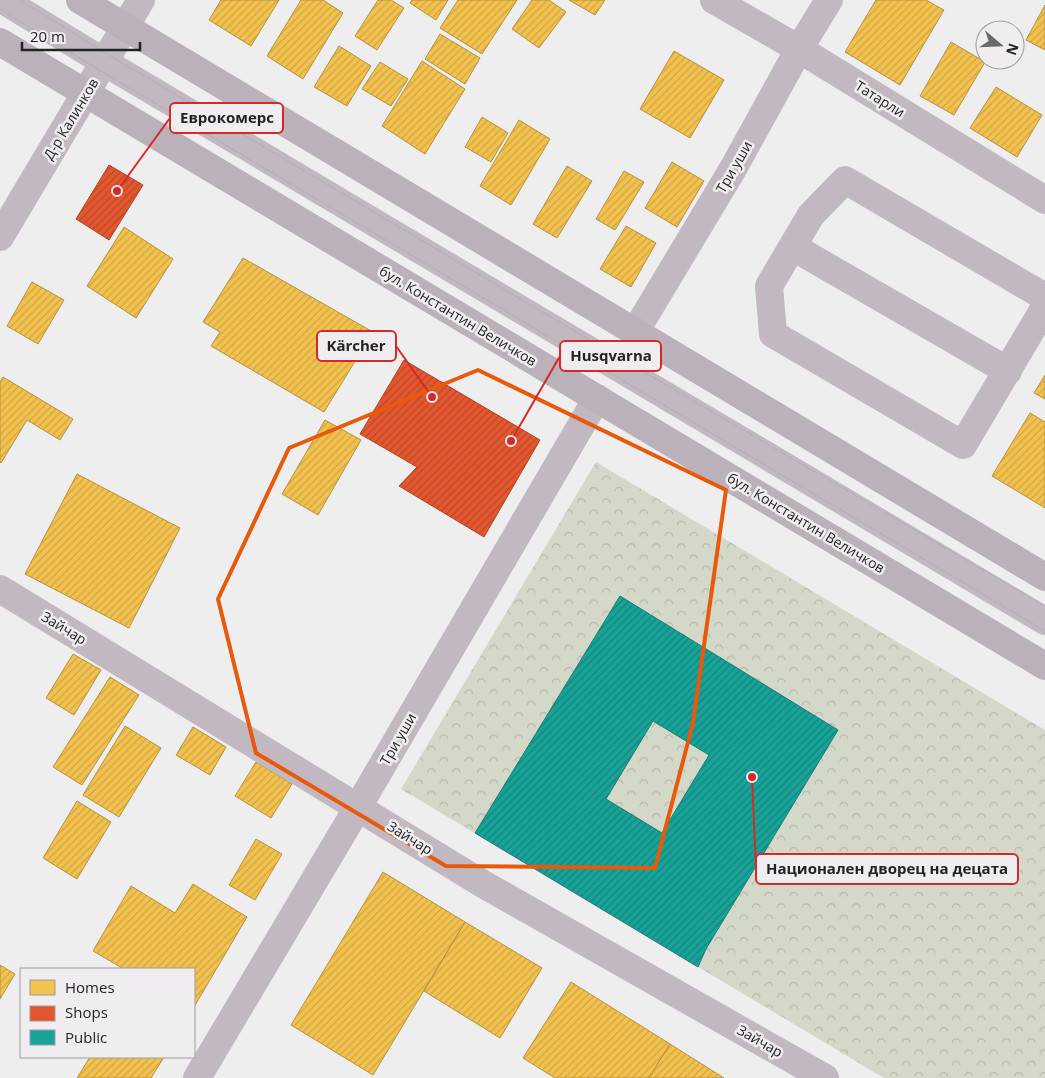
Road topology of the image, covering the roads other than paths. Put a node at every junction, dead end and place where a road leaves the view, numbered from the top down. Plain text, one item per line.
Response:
1 (3, 0) edge
2 (80, 0) edge
3 (141, 0) edge
4 (714, 0) edge
5 (830, 0) edge
6 (125, 27) junction
7 (0, 42) edge
8 (799, 49) junction
9 (104, 62) junction
10 (86, 94) junction
11 (1045, 200) edge
12 (0, 237) edge
13 (793, 247) junction
14 (1045, 297) edge
15 (1045, 307) edge
16 (635, 332) junction
17 (1008, 370) junction
18 (597, 398) junction
19 (1045, 577) edge
20 (0, 589) edge
21 (1045, 621) edge
22 (1045, 666) edge
23 (358, 807) junction
24 (197, 1078) edge
25 (825, 1078) edge

1 - 9 street
2 - 6 main road
3 - 6 street, Д-р Калинков
4 - 8 street, Татарли
5 - 8 street, Три уши
6 - 9 street, Д-р Калинков
6 - 16 main road
7 - 10 main road, бул. Константин Величков
8 - 11 street, Татарли
8 - 16 street, Три уши
9 - 10 street, Д-р Калинков
9 - 21 street
10 - 12 street, Д-р Калинков
10 - 18 main road, бул. Константин Величков
13 - 14 street
13 - 17 street
13 - 17 street
15 - 17 street
16 - 19 main road
18 - 22 main road, бул. Константин Величков
18 - 23 street, Три уши
20 - 23 street, Зайчар
23 - 24 street, Три уши
23 - 25 street, Зайчар

